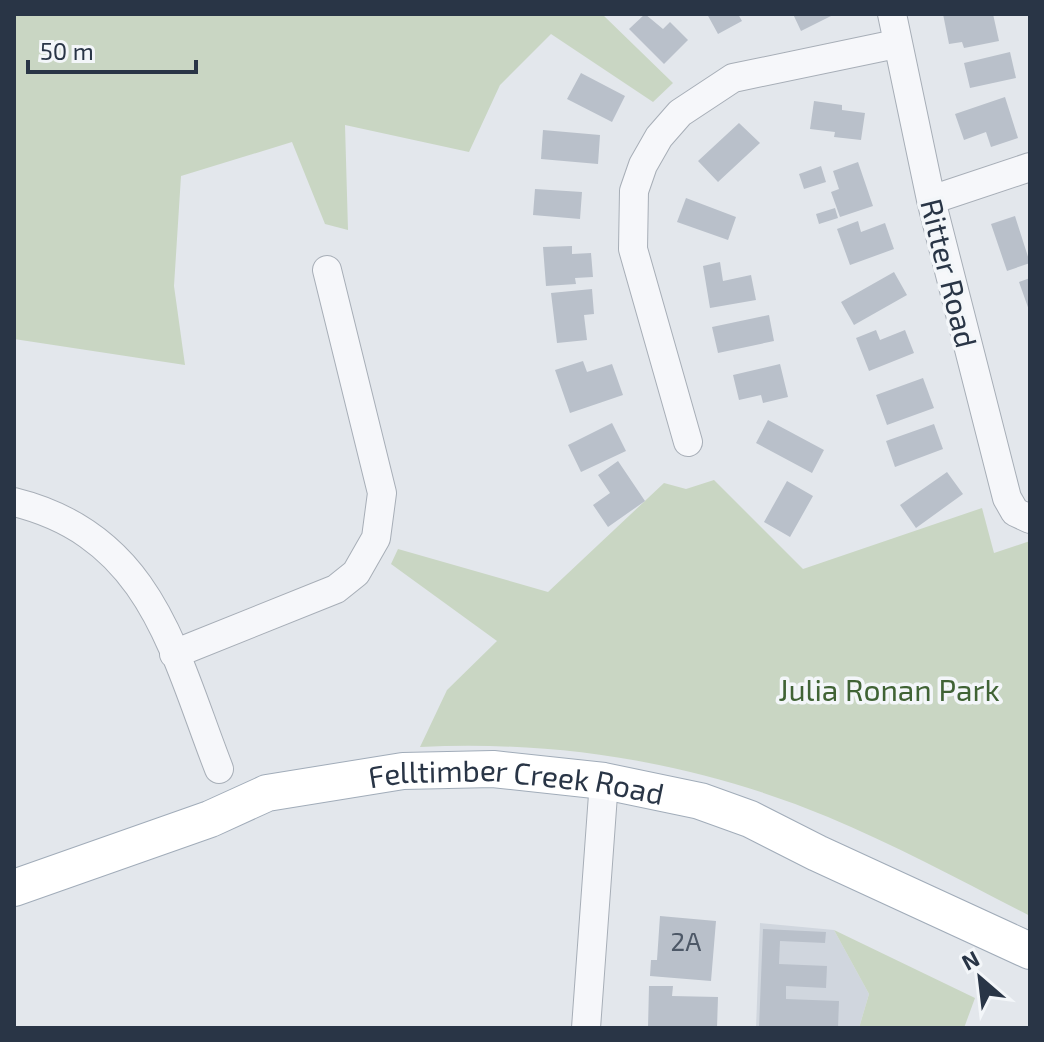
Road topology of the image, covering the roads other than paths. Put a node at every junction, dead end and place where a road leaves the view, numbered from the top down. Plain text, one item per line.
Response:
1 (892, 14) edge
2 (896, 44) junction
3 (1030, 167) edge
4 (931, 200) junction
5 (327, 270) dead end
6 (688, 442) dead end
7 (14, 502) edge
8 (1030, 519) edge
9 (174, 654) junction
10 (219, 769) dead end
11 (602, 792) junction
12 (14, 888) edge
13 (1030, 951) edge
14 (586, 1028) edge

1 - 2 street, Ritter Road
2 - 4 street, Ritter Road
2 - 6 street
3 - 4 street
4 - 8 street, Ritter Road
5 - 9 street
7 - 9 street
9 - 10 street
11 - 12 main road, Felltimber Creek Road
11 - 13 main road, Felltimber Creek Road
11 - 14 street

